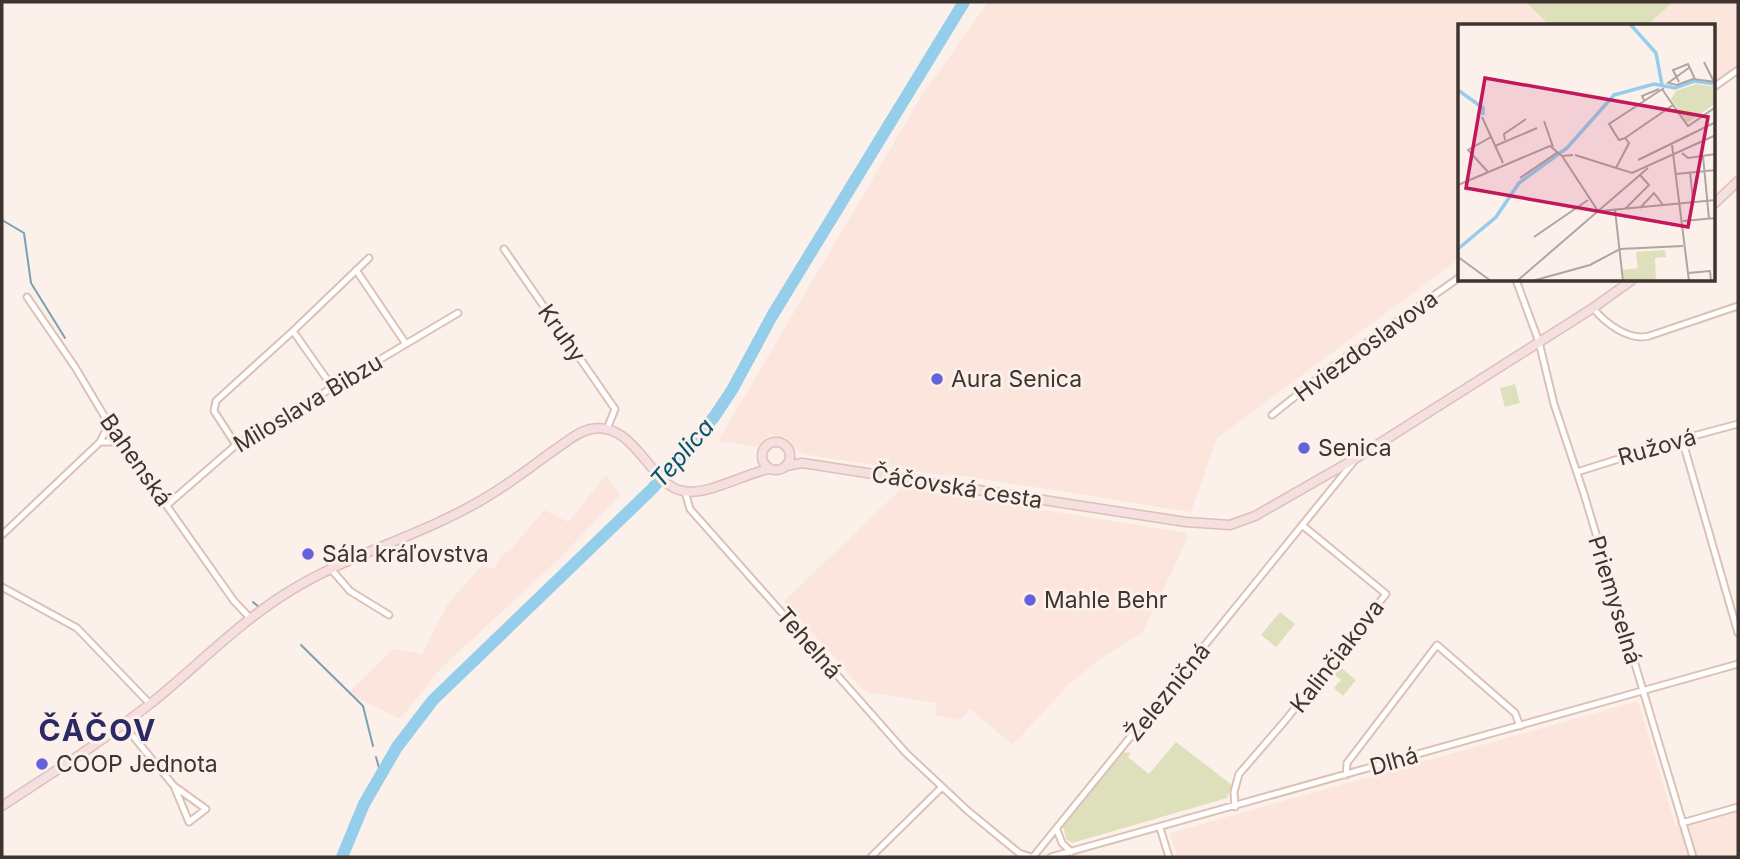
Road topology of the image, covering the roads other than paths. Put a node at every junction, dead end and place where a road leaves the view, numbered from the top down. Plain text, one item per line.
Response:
1 (1738, 70) edge
2 (1716, 85) edge
3 (1738, 181) edge
4 (1716, 202) edge
5 (504, 249) dead end
6 (369, 258) dead end
7 (356, 270) junction
8 (1458, 278) edge
9 (1517, 282) edge
10 (1629, 282) edge
11 (27, 297) dead end
12 (1738, 306) edge
13 (1593, 308) junction
14 (458, 313) dead end
15 (293, 331) junction
16 (1539, 342) junction
17 (406, 344) junction
18 (333, 388) junction
19 (1272, 415) dead end
20 (109, 424) junction
21 (1738, 424) edge
22 (607, 429) junction
23 (1682, 439) junction
24 (100, 442) junction
25 (122, 442) junction
26 (236, 445) junction
27 (790, 455) junction
28 (1358, 457) junction
29 (762, 460) junction
30 (802, 463) junction
31 (786, 466) junction
32 (769, 469) junction
33 (1577, 472) junction
34 (751, 473) junction
35 (1323, 477) junction
36 (1333, 488) junction
37 (685, 492) junction
38 (167, 505) junction
39 (1302, 525) junction
40 (2, 535) edge
41 (331, 569) junction
42 (2, 587) edge
43 (389, 615) dead end
44 (254, 617) junction
45 (1738, 633) edge
46 (1738, 664) edge
47 (1643, 691) junction
48 (149, 704) junction
49 (123, 724) junction
50 (1520, 726) junction
51 (1346, 775) junction
52 (174, 786) junction
53 (941, 788) junction
54 (2, 806) edge
55 (1235, 807) junction
56 (1738, 807) edge
57 (1682, 823) junction
58 (1160, 828) junction
59 (1056, 830) junction
60 (1071, 852) junction
61 (871, 857) edge
62 (1032, 857) edge
63 (1051, 857) edge
64 (1169, 857) edge
65 (1693, 857) edge

1 - 2 street
3 - 4 main road
5 - 22 street, Kruhy
6 - 7 street
7 - 15 street
7 - 17 street
8 - 19 street, Hviezdoslavova
9 - 16 street
10 - 13 main road
11 - 20 street, Bahenská
12 - 13 street
13 - 16 main road
14 - 17 street, Miloslava Bibzu
15 - 18 street
15 - 26 street
16 - 28 main road
16 - 33 street, Priemyselná
17 - 18 street, Miloslava Bibzu
18 - 26 street, Miloslava Bibzu
20 - 24 street
20 - 25 street, Bahenská
21 - 23 street, Ružová
22 - 37 main road
22 - 41 main road
23 - 33 street, Ružová
23 - 45 street
24 - 25 street
24 - 40 street
25 - 38 street, Bahenská
26 - 38 street, Miloslava Bibzu
27 - 29 main road
27 - 30 main road
27 - 31 main road
28 - 35 main road
28 - 36 street
29 - 32 main road
29 - 34 main road
30 - 31 main road
30 - 35 main road, Čáčovská cesta
31 - 32 main road
32 - 34 main road
33 - 47 street, Priemyselná
34 - 37 main road
35 - 36 street
36 - 39 street
37 - 53 street, Tehelná
38 - 44 street, Bahenská
39 - 55 street, Kalinčiakova
39 - 59 street, Železničná
41 - 43 street
41 - 44 main road
42 - 48 street
44 - 48 main road
46 - 47 street, Dlhá
47 - 50 street, Dlhá
47 - 57 street, Priemyselná
48 - 49 main road
49 - 52 street
49 - 54 main road
50 - 51 street, Dlhá
50 - 51 street
51 - 55 street, Dlhá
52 - 52 street
53 - 61 street
53 - 62 street, Tehelná
55 - 58 street, Dlhá
56 - 57 street
57 - 65 street, Priemyselná
58 - 60 street, Dlhá
58 - 64 street
59 - 60 street
59 - 62 street, Železničná
60 - 63 street, Dlhá

